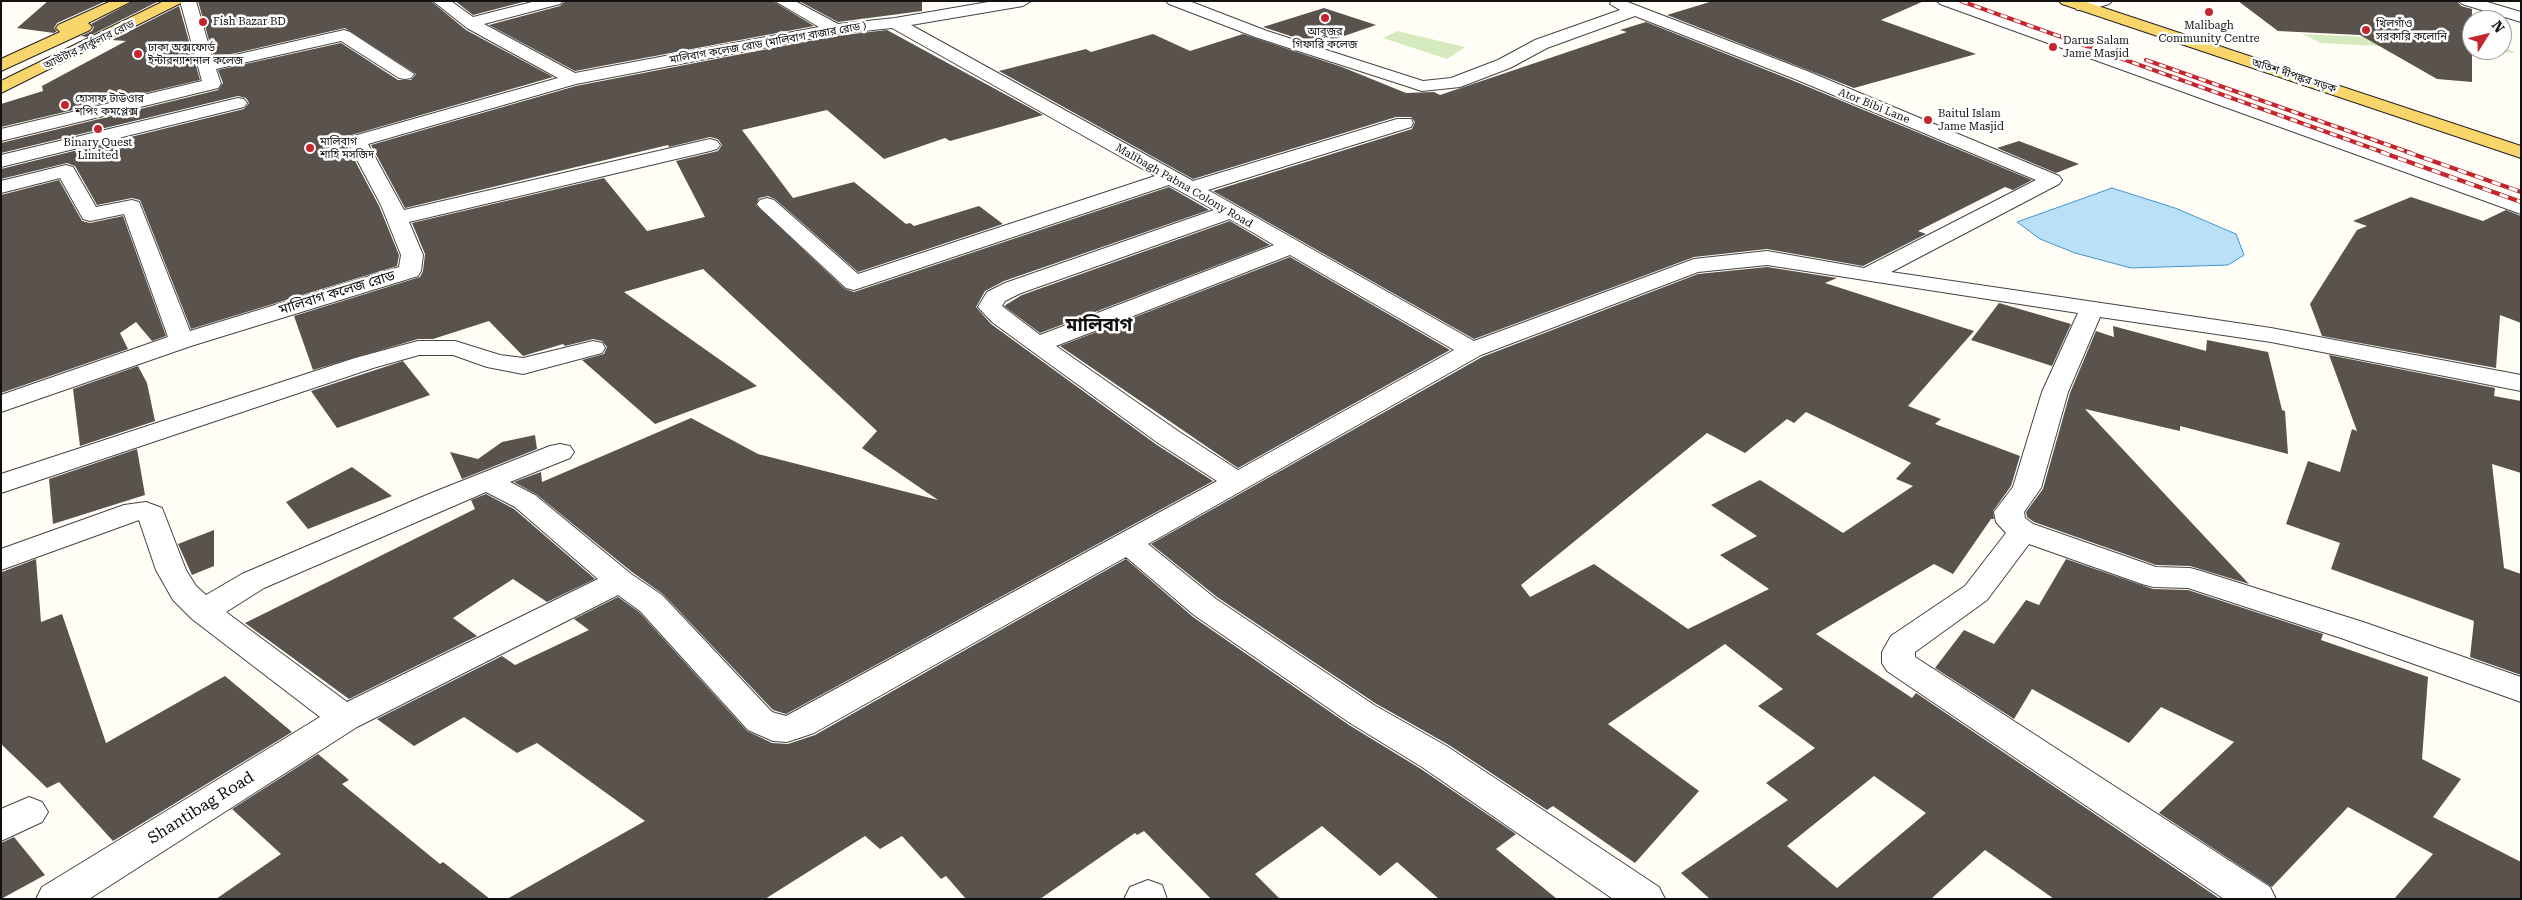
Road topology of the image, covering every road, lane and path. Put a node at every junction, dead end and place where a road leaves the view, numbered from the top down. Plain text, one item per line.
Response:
1 (124, 1) edge
2 (138, 1) edge
3 (154, 1) edge
4 (163, 1) edge
5 (177, 1) edge
6 (188, 1) edge
7 (441, 1) edge
8 (555, 1) edge
9 (783, 1) edge
10 (1023, 1) edge
11 (1174, 1) edge
12 (1945, 1) edge
13 (2105, 1) edge
14 (2467, 1) edge
15 (2075, 4) edge
16 (1630, 5) edge
17 (2518, 14) edge
18 (470, 23) junction
19 (895, 23) junction
20 (835, 30) junction
21 (1, 57) edge
22 (1, 66) edge
23 (208, 66) junction
24 (405, 74) dead end
25 (1, 77) edge
26 (573, 79) junction
27 (1, 88) edge
28 (238, 103) dead end
29 (1404, 123) dead end
30 (1, 135) edge
31 (2521, 138) edge
32 (710, 145) dead end
33 (2521, 152) edge
34 (1, 161) edge
35 (1170, 178) junction
36 (1, 187) edge
37 (1190, 189) junction
38 (767, 204) dead end
39 (2521, 208) edge
40 (1230, 212) junction
41 (396, 218) junction
42 (1290, 247) junction
43 (1867, 275) junction
44 (2092, 309) junction
45 (182, 341) junction
46 (1038, 344) junction
47 (593, 348) dead end
48 (1472, 350) junction
49 (2521, 383) edge
50 (1, 404) edge
51 (560, 452) dead end
52 (487, 481) junction
53 (1236, 481) junction
54 (1, 484) edge
55 (2022, 530) junction
56 (1128, 543) junction
57 (1, 560) edge
58 (620, 581) junction
59 (203, 611) junction
60 (2521, 690) edge
61 (345, 718) junction
62 (56, 899) edge
63 (1645, 899) edge
64 (2256, 899) edge

1 - 21 main road, আউটার সার্কুলার রোড
2 - 22 main road
3 - 25 main road
4 - 25 main road, আউটার সার্কুলার রোড
5 - 27 main road, আউটার সার্কুলার রোড
6 - 23 street
7 - 18 street
8 - 18 street
9 - 20 street
10 - 19 street, মালিবাগ কলেজ রোড (মালিবাগ বাজার রোড )
11 - 16 street
12 - 39 street
13 - 15 street
13 - 31 main road, অতিশ দীপঙ্কর সড়ক
14 - 17 street
15 - 33 main road, অতিশ দীপঙ্কর সড়ক
16 - 43 street, Ator Bibi Lane
18 - 26 street
19 - 20 street, মালিবাগ কলেজ রোড (মালিবাগ বাজার রোড )
19 - 35 street, Malibagh Pabna Colony Road
20 - 26 street, মালিবাগ কলেজ রোড (মালিবাগ বাজার রোড )
23 - 24 street
23 - 30 street
26 - 41 street, মালিবাগ কলেজ রোড
28 - 34 street
29 - 37 street
32 - 41 street
35 - 37 street, Malibagh Pabna Colony Road
35 - 38 street
36 - 45 street
37 - 40 street, Malibagh Pabna Colony Road
40 - 42 street, Malibagh Pabna Colony Road
40 - 46 street
41 - 45 street, মালিবাগ কলেজ রোড
42 - 46 street
42 - 48 street, Malibagh Pabna Colony Road
43 - 44 street
43 - 48 street
44 - 49 street
44 - 55 street
45 - 50 street, মালিবাগ কলেজ রোড
46 - 53 street
47 - 54 street
48 - 53 street
51 - 52 street
52 - 58 street
52 - 59 street
53 - 56 street
55 - 60 street
55 - 64 street
56 - 58 street
56 - 63 street
57 - 59 street
58 - 61 street, Shantibag Road
59 - 61 street
61 - 62 street, Shantibag Road

